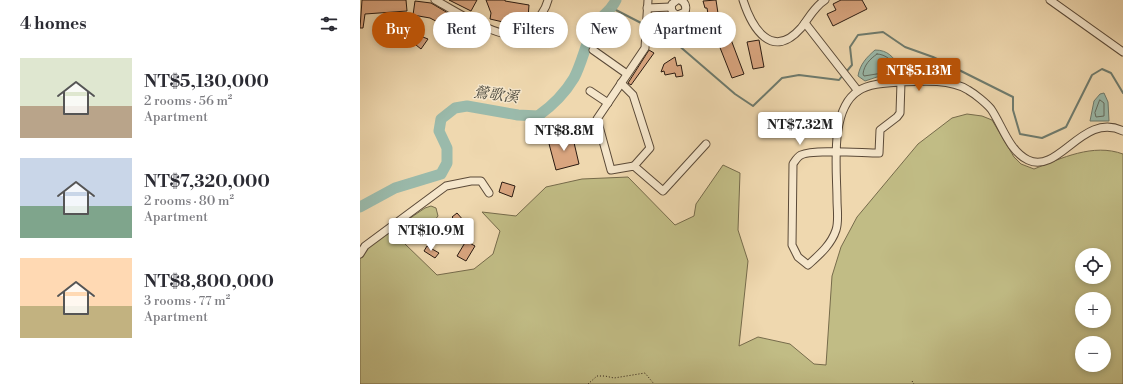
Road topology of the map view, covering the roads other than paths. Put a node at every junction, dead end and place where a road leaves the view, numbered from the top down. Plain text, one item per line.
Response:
1 (435, 0) edge
2 (548, 0) edge
3 (648, 0) edge
4 (678, 0) edge
5 (743, 0) edge
6 (824, 0) edge
7 (1050, 0) edge
8 (671, 7) junction
9 (647, 8) junction
10 (805, 23) junction
11 (593, 50) dead end
12 (1123, 52) edge
13 (628, 74) junction
14 (900, 82) junction
15 (621, 83) junction
16 (590, 91) dead end
17 (858, 91) junction
18 (608, 104) junction
19 (1123, 131) edge
20 (706, 144) dead end
21 (837, 153) junction
22 (634, 166) junction
23 (489, 193) dead end
24 (360, 254) edge

1 - 2 street
3 - 9 street
4 - 8 street
4 - 8 street
5 - 10 street
6 - 10 street
7 - 12 street
8 - 9 street
9 - 13 street
10 - 17 street
11 - 13 street
13 - 15 street
14 - 17 street
14 - 19 street
14 - 21 street
15 - 18 street
15 - 22 street
16 - 18 street
17 - 21 street
18 - 22 street
20 - 22 street
21 - 21 street
23 - 24 street

